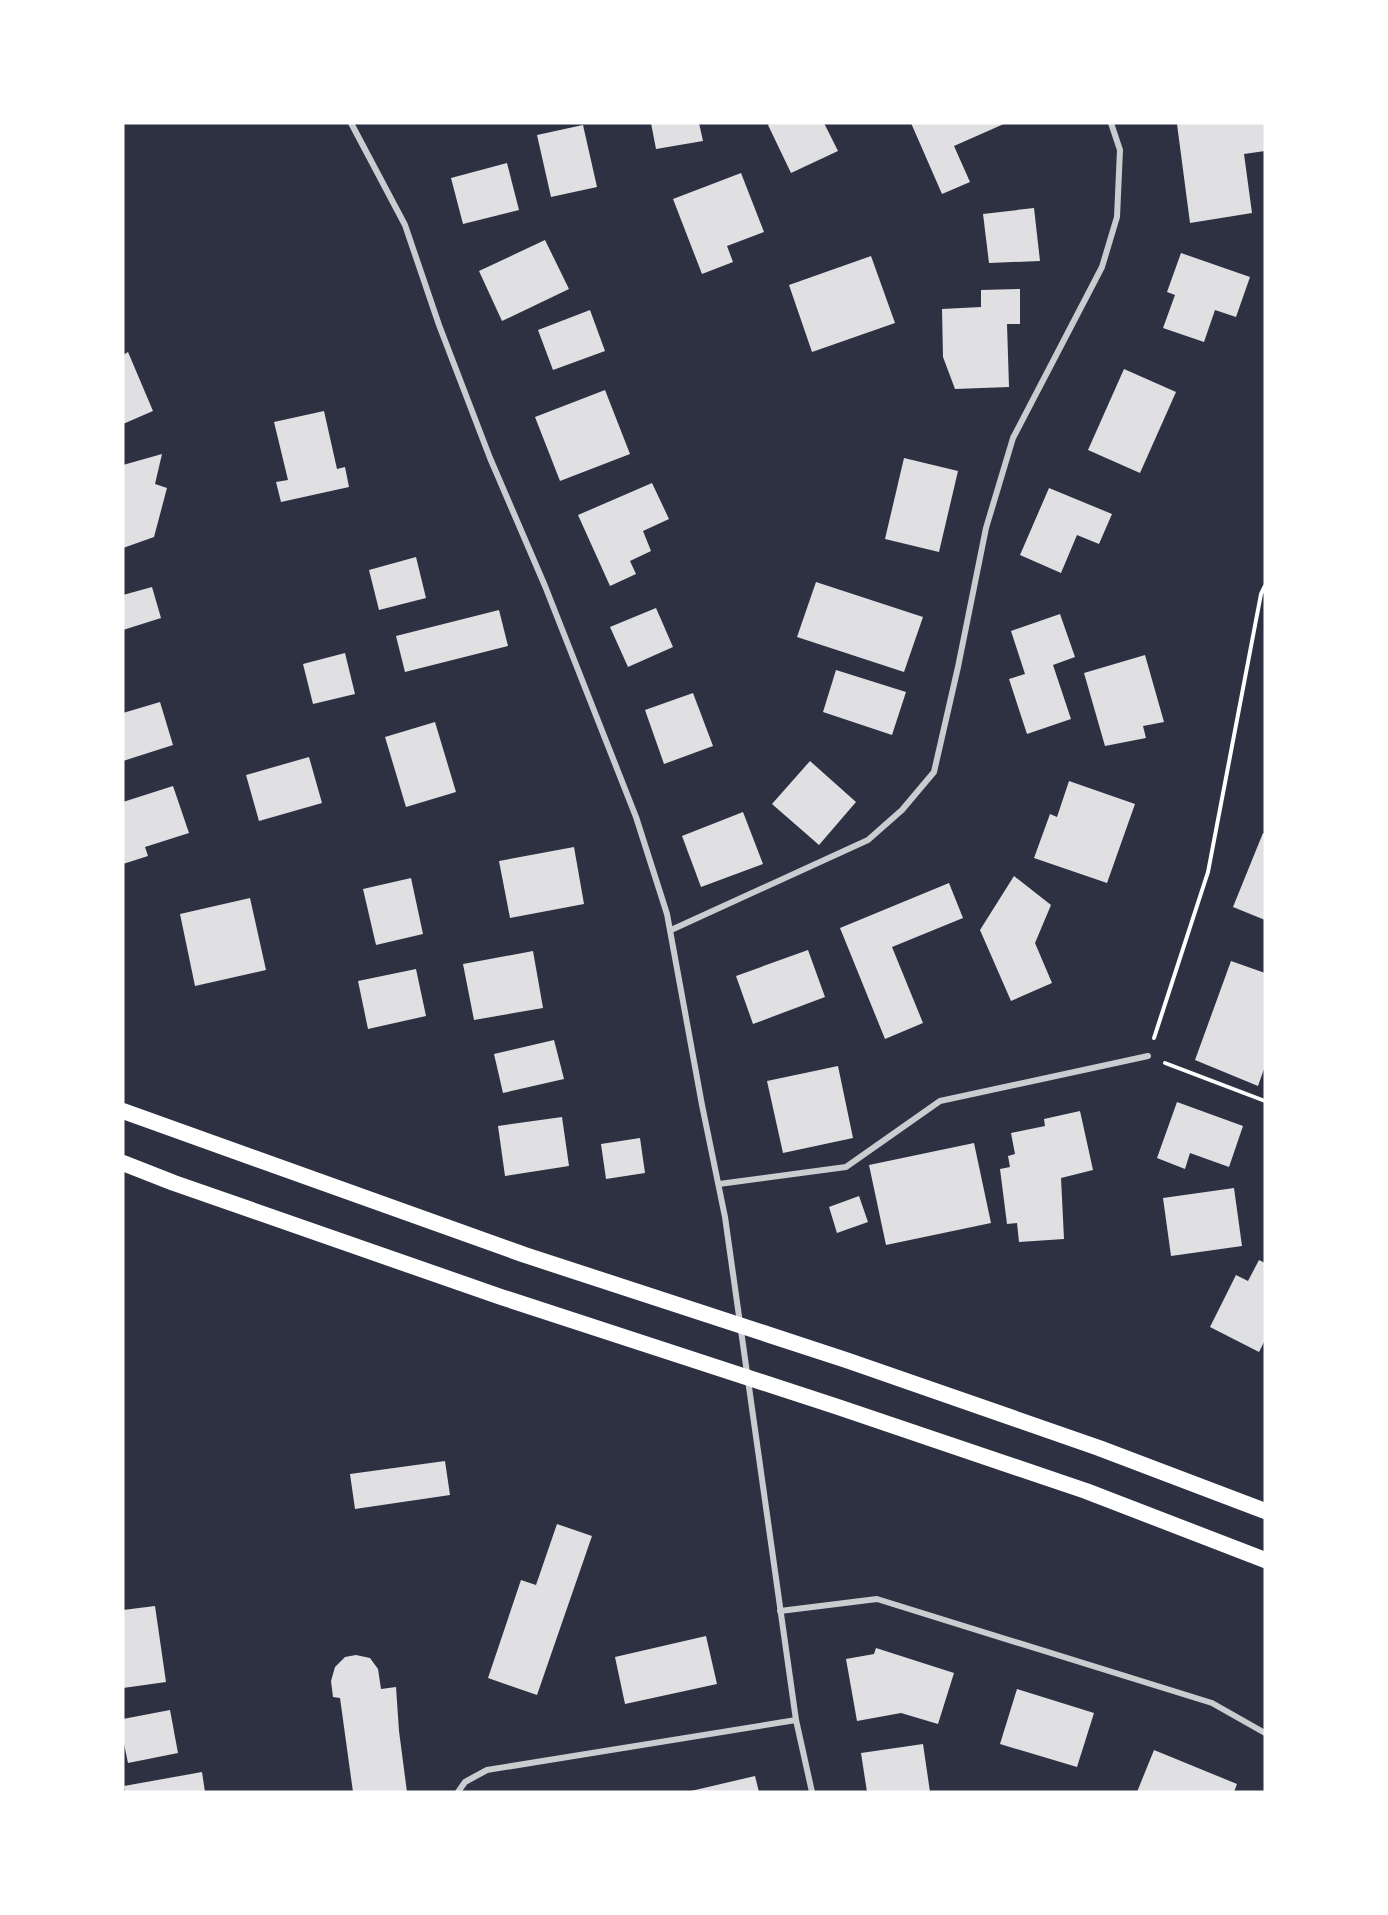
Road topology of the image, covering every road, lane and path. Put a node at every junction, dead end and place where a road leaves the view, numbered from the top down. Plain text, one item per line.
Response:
1 (351, 123) edge
2 (1112, 123) edge
3 (1265, 586) edge
4 (671, 930) junction
5 (1148, 1056) junction
6 (1265, 1101) edge
7 (123, 1111) edge
8 (123, 1163) edge
9 (719, 1184) junction
10 (1265, 1511) edge
11 (1265, 1560) edge
12 (780, 1611) junction
13 (796, 1720) junction
14 (1265, 1733) edge
15 (458, 1792) edge
16 (812, 1792) edge

1 - 4 street
2 - 4 street
3 - 5 path
4 - 9 street
5 - 6 path
5 - 9 street
7 - 10 highway
8 - 11 highway
9 - 12 street
12 - 13 street
12 - 14 street
13 - 15 street
13 - 16 street

